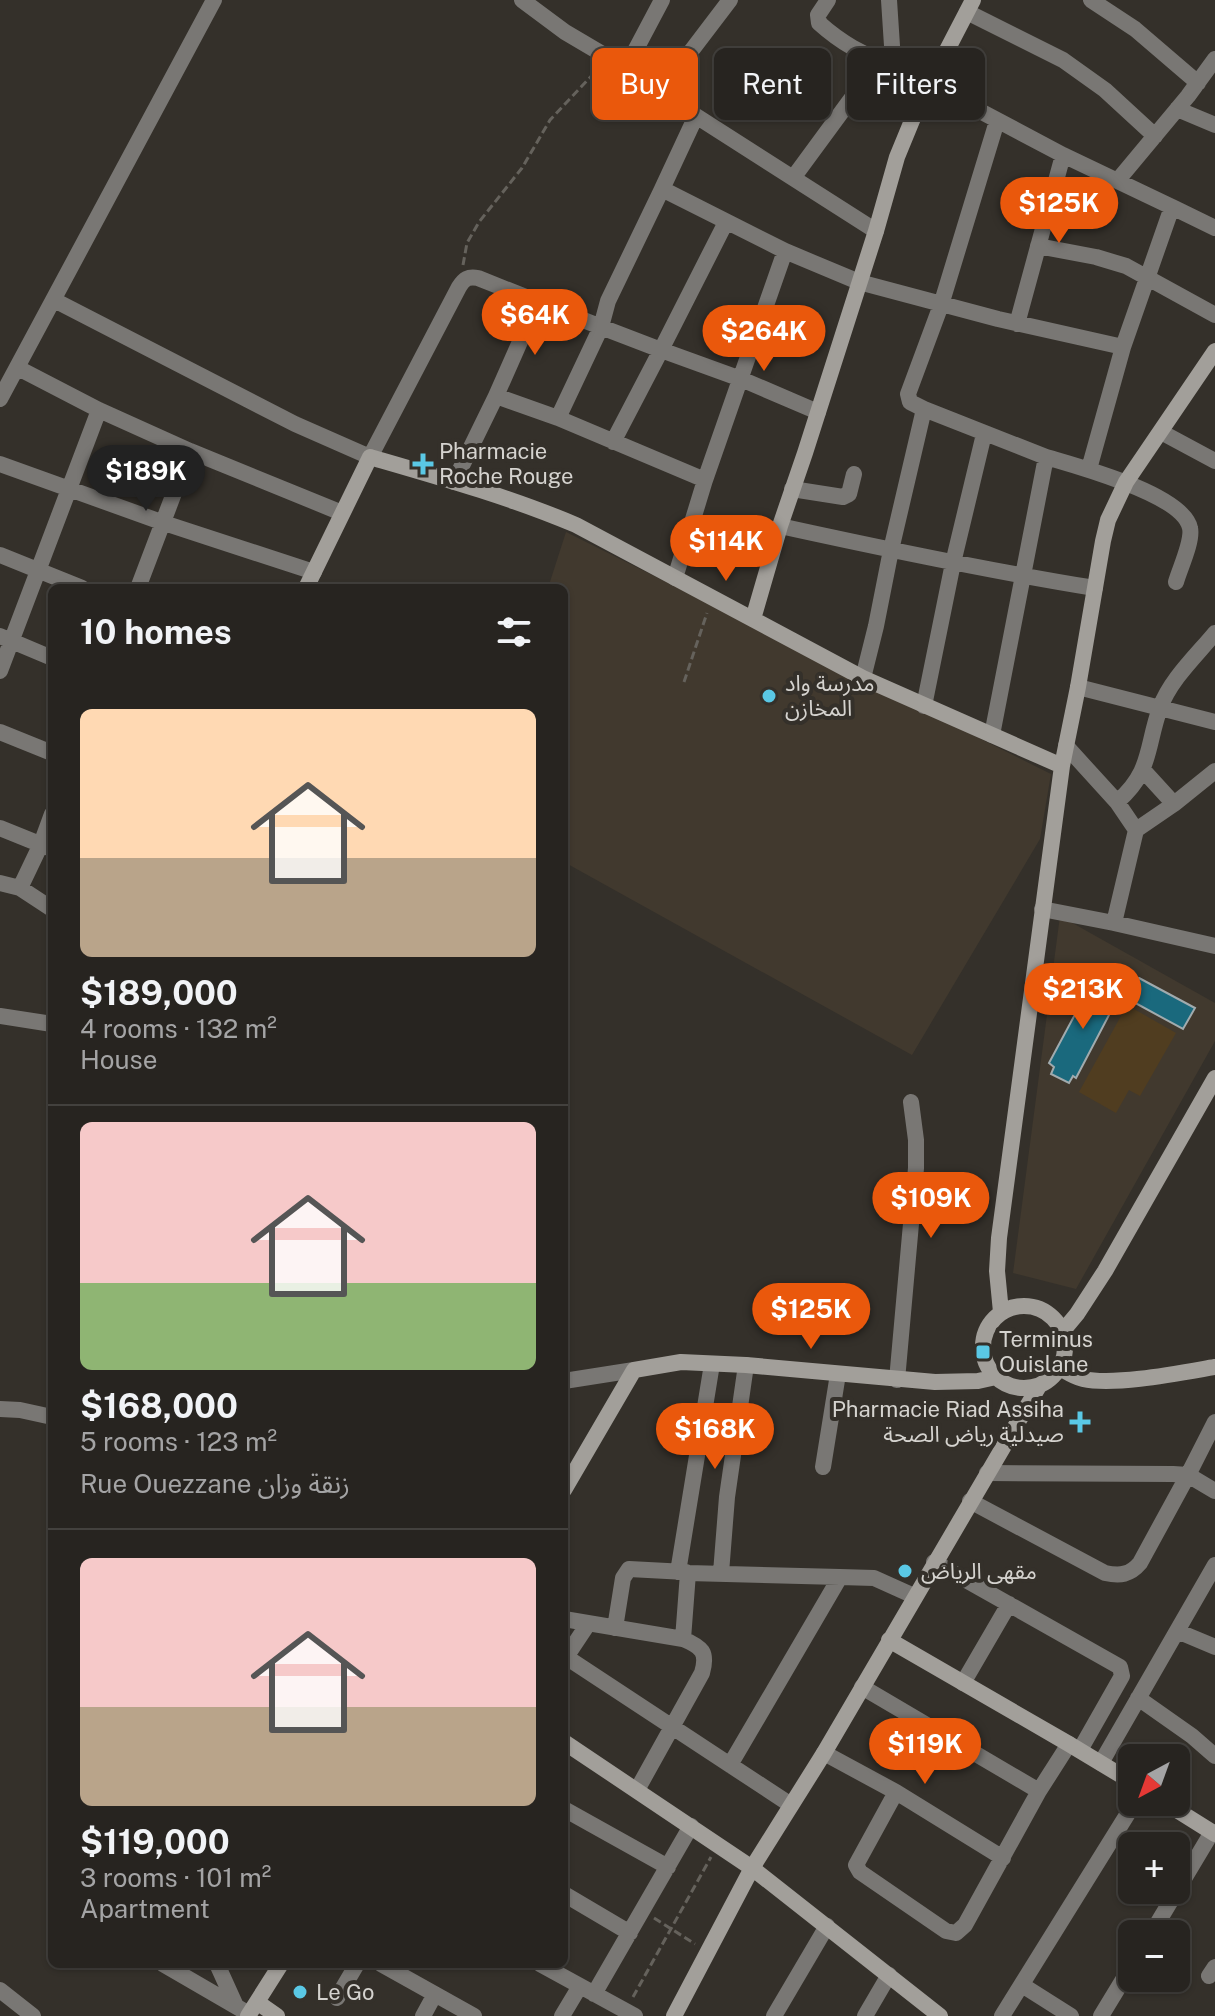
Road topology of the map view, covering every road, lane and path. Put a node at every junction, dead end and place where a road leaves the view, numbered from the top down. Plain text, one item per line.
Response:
1 (214, 0) edge
2 (522, 0) edge
3 (662, 0) edge
4 (730, 0) edge
5 (828, 0) edge
6 (889, 0) edge
7 (1091, 0) edge
8 (970, 6) edge
9 (592, 48) edge
10 (637, 48) edge
11 (693, 48) edge
12 (858, 48) edge
13 (892, 48) edge
14 (948, 48) edge
15 (1215, 60) edge
16 (592, 76) edge
17 (1198, 83) junction
18 (847, 105) edge
19 (1177, 109) junction
20 (985, 114) edge
21 (698, 117) edge
22 (694, 120) edge
23 (912, 120) edge
24 (997, 121) junction
25 (1215, 125) edge
26 (1155, 136) junction
27 (1063, 155) junction
28 (793, 178) junction
29 (1118, 180) junction
30 (662, 189) junction
31 (1172, 207) junction
32 (726, 222) junction
33 (1215, 228) edge
34 (876, 231) junction
35 (1038, 246) junction
36 (785, 251) junction
37 (1148, 277) junction
38 (462, 282) junction
39 (859, 282) junction
40 (54, 300) junction
41 (538, 301) junction
42 (941, 305) junction
43 (1215, 315) edge
44 (1017, 324) junction
45 (601, 327) junction
46 (1123, 347) junction
47 (661, 350) junction
48 (1215, 351) edge
49 (18, 368) junction
50 (1208, 375) edge
51 (741, 379) junction
52 (496, 396) junction
53 (0, 399) edge
54 (924, 409) junction
55 (99, 410) junction
56 (818, 412) junction
57 (558, 418) junction
58 (1161, 432) junction
59 (984, 434) junction
60 (613, 442) junction
61 (190, 451) junction
62 (370, 457) junction
63 (1046, 457) junction
64 (1215, 461) edge
65 (0, 464) edge
66 (1089, 469) junction
67 (854, 474) dead end
68 (705, 480) junction
69 (454, 482) junction
70 (1126, 482) junction
71 (68, 489) junction
72 (792, 489) junction
73 (342, 513) junction
74 (164, 523) junction
75 (780, 526) junction
76 (891, 550) junction
77 (0, 555) edge
78 (953, 563) junction
79 (39, 571) junction
80 (314, 572) junction
81 (1022, 576) junction
82 (675, 578) junction
83 (1176, 582) dead end
84 (72, 584) edge
85 (140, 584) edge
86 (308, 584) edge
87 (1095, 588) junction
88 (712, 598) junction
89 (753, 619) junction
90 (1215, 633) edge
91 (6, 639) edge
92 (48, 656) edge
93 (0, 671) edge
94 (863, 678) junction
95 (684, 682) dead end
96 (1078, 687) junction
97 (924, 706) junction
98 (1160, 707) junction
99 (1215, 722) edge
100 (0, 732) edge
101 (992, 735) junction
102 (1066, 746) junction
103 (48, 751) edge
104 (1062, 766) junction
105 (1143, 770) junction
106 (1214, 773) edge
107 (1117, 802) junction
108 (1174, 804) junction
109 (0, 828) edge
110 (1136, 830) junction
111 (46, 846) edge
112 (0, 883) edge
113 (20, 888) junction
114 (48, 908) edge
115 (1042, 909) junction
116 (1114, 923) junction
117 (1215, 946) edge
118 (0, 1016) edge
119 (48, 1023) edge
120 (1215, 1078) edge
121 (911, 1102) dead end
122 (1001, 1312) junction
123 (1062, 1332) junction
124 (712, 1364) junction
125 (746, 1365) junction
126 (1215, 1367) edge
127 (1060, 1368) junction
128 (634, 1370) junction
129 (838, 1374) junction
130 (996, 1377) junction
131 (568, 1380) edge
132 (897, 1380) junction
133 (1039, 1386) junction
134 (0, 1409) edge
135 (48, 1416) edge
136 (1215, 1422) edge
137 (823, 1467) dead end
138 (987, 1473) junction
139 (1188, 1475) junction
140 (568, 1483) edge
141 (1215, 1491) edge
142 (970, 1501) junction
143 (934, 1562) junction
144 (683, 1572) junction
145 (721, 1573) junction
146 (1213, 1575) edge
147 (840, 1577) junction
148 (914, 1596) junction
149 (1009, 1604) junction
150 (568, 1620) edge
151 (588, 1624) junction
152 (615, 1628) junction
153 (1177, 1631) junction
154 (683, 1639) junction
155 (889, 1640) junction
156 (1215, 1647) edge
157 (568, 1654) edge
158 (568, 1660) edge
159 (963, 1683) junction
160 (862, 1687) junction
161 (1138, 1698) junction
162 (673, 1728) junction
163 (568, 1745) edge
164 (1075, 1747) junction
165 (824, 1753) junction
166 (1215, 1756) edge
167 (1101, 1763) junction
168 (730, 1765) junction
169 (1118, 1773) edge
170 (637, 1790) junction
171 (1039, 1791) junction
172 (896, 1792) junction
173 (791, 1805) junction
174 (568, 1811) edge
175 (1126, 1816) edge
176 (1187, 1816) edge
177 (691, 1826) junction
178 (1214, 1833) edge
179 (718, 1844) junction
180 (1003, 1858) junction
181 (668, 1867) junction
182 (752, 1868) junction
183 (568, 1896) edge
184 (642, 1911) junction
185 (1160, 1920) edge
186 (827, 1926) junction
187 (671, 1929) junction
188 (630, 1933) junction
189 (708, 1953) junction
190 (170, 1968) edge
191 (220, 1968) edge
192 (278, 1968) edge
193 (355, 1968) edge
194 (388, 1968) edge
195 (547, 1968) edge
196 (889, 1975) junction
197 (1022, 1985) junction
198 (1118, 1988) edge
199 (0, 1990) edge
200 (587, 1990) junction
201 (435, 1994) junction
202 (337, 1998) dead end
203 (248, 2010) edge
204 (26, 2014) edge
205 (630, 2014) edge
206 (277, 2016) edge
207 (423, 2016) edge
208 (474, 2016) edge
209 (562, 2016) edge
210 (674, 2016) edge
211 (774, 2016) edge
212 (865, 2016) edge
213 (940, 2016) edge
214 (1002, 2016) edge
215 (1071, 2016) edge
216 (1101, 2016) edge

1 - 40 street
2 - 9 street
3 - 10 street
4 - 11 street
5 - 12 street
6 - 13 street
7 - 17 street
8 - 14 street
8 - 26 street
15 - 17 street
16 - 38 path
17 - 19 street
18 - 28 street
19 - 25 street
19 - 26 street
20 - 24 street
21 - 28 street
22 - 30 street
23 - 34 street
24 - 27 street
24 - 42 street
26 - 29 street
27 - 29 street
27 - 35 street
28 - 34 street
29 - 31 street
30 - 32 street
30 - 45 street
31 - 33 street
31 - 37 street
32 - 36 street
32 - 47 street
34 - 39 street
35 - 37 street
35 - 44 street
36 - 39 street
36 - 51 street
37 - 43 street
37 - 46 street
38 - 41 street
38 - 62 street
39 - 42 street
39 - 56 street
40 - 49 street
40 - 62 street
41 - 45 street
41 - 52 street
42 - 44 street
42 - 54 street
44 - 46 street
45 - 47 street
45 - 57 street
46 - 66 street
47 - 51 street
47 - 60 street
48 - 50 street
49 - 53 street
49 - 55 street
50 - 58 street
51 - 56 street
51 - 68 street
52 - 57 street
52 - 69 street
54 - 59 street
54 - 76 street
55 - 61 street
55 - 71 street
56 - 72 street
57 - 60 street
58 - 64 street
58 - 70 street
59 - 63 street
59 - 78 street
60 - 68 street
61 - 73 street
61 - 74 street
62 - 69 street
62 - 73 street
63 - 66 street
63 - 81 street
65 - 71 street
66 - 70 street
67 - 72 street
68 - 82 street
69 - 82 street
70 - 83 street
70 - 87 street
71 - 74 street
71 - 79 street
72 - 75 street
73 - 80 street
74 - 80 street
74 - 85 street
75 - 76 street
75 - 89 street
76 - 78 street
76 - 94 street
77 - 79 street
78 - 81 street
78 - 97 street
79 - 84 street
79 - 91 street
80 - 86 street
81 - 87 street
81 - 101 street
82 - 88 street
87 - 96 street
88 - 89 street
88 - 95 path
89 - 94 street
90 - 98 street
91 - 92 street
91 - 93 street
94 - 97 street
96 - 98 street
96 - 102 street
97 - 101 street
98 - 99 street
98 - 105 street
100 - 103 street
101 - 104 street
102 - 104 street
102 - 107 street
104 - 115 street
105 - 107 street
105 - 108 street
106 - 108 street
107 - 110 street
108 - 110 street
109 - 111 street
110 - 116 street
111 - 113 street
112 - 113 street
113 - 114 street
115 - 116 street
115 - 122 street
116 - 117 street
118 - 119 street
120 - 123 street
121 - 132 street
122 - 123 street
122 - 130 street
123 - 127 street
124 - 125 street
124 - 128 street
124 - 144 street
125 - 129 street
125 - 145 street
126 - 127 street
127 - 133 street
128 - 131 street
128 - 140 street
129 - 132 street
129 - 137 street
130 - 132 street
130 - 133 street
133 - 138 street
134 - 135 street
136 - 139 street
138 - 139 street
138 - 142 street
139 - 141 street
139 - 142 street
142 - 143 street
143 - 148 street
143 - 149 street
144 - 145 street
144 - 152 street
144 - 154 street
145 - 147 street
146 - 153 street
147 - 148 street
147 - 168 street
148 - 155 street
149 - 159 street
149 - 164 street
150 - 151 street
151 - 152 street
151 - 157 street
152 - 154 street
153 - 156 street
153 - 161 street
154 - 162 street
155 - 159 street
155 - 160 street
158 - 162 street
159 - 164 street
160 - 165 street
160 - 171 street
161 - 166 street
161 - 167 street
162 - 168 street
162 - 170 street
163 - 170 street
164 - 167 street
164 - 171 street
165 - 172 street
165 - 173 street
167 - 169 street
168 - 173 street
170 - 177 street
171 - 180 street
172 - 180 street
172 - 180 street
173 - 182 street
174 - 181 street
175 - 197 street
176 - 178 street
177 - 179 street
177 - 181 street
178 - 185 street
179 - 182 street
179 - 187 path
181 - 184 street
182 - 186 street
182 - 189 street
183 - 188 street
184 - 187 path
184 - 188 street
186 - 196 street
186 - 211 street
187 - 189 path
187 - 205 path
188 - 200 street
189 - 210 street
190 - 203 street
191 - 203 street
192 - 203 street
193 - 202 street
194 - 201 street
195 - 200 street
196 - 212 street
196 - 213 street
197 - 214 street
197 - 215 street
198 - 216 street
199 - 204 street
200 - 205 street
200 - 209 street
201 - 207 street
201 - 208 street
203 - 206 street

